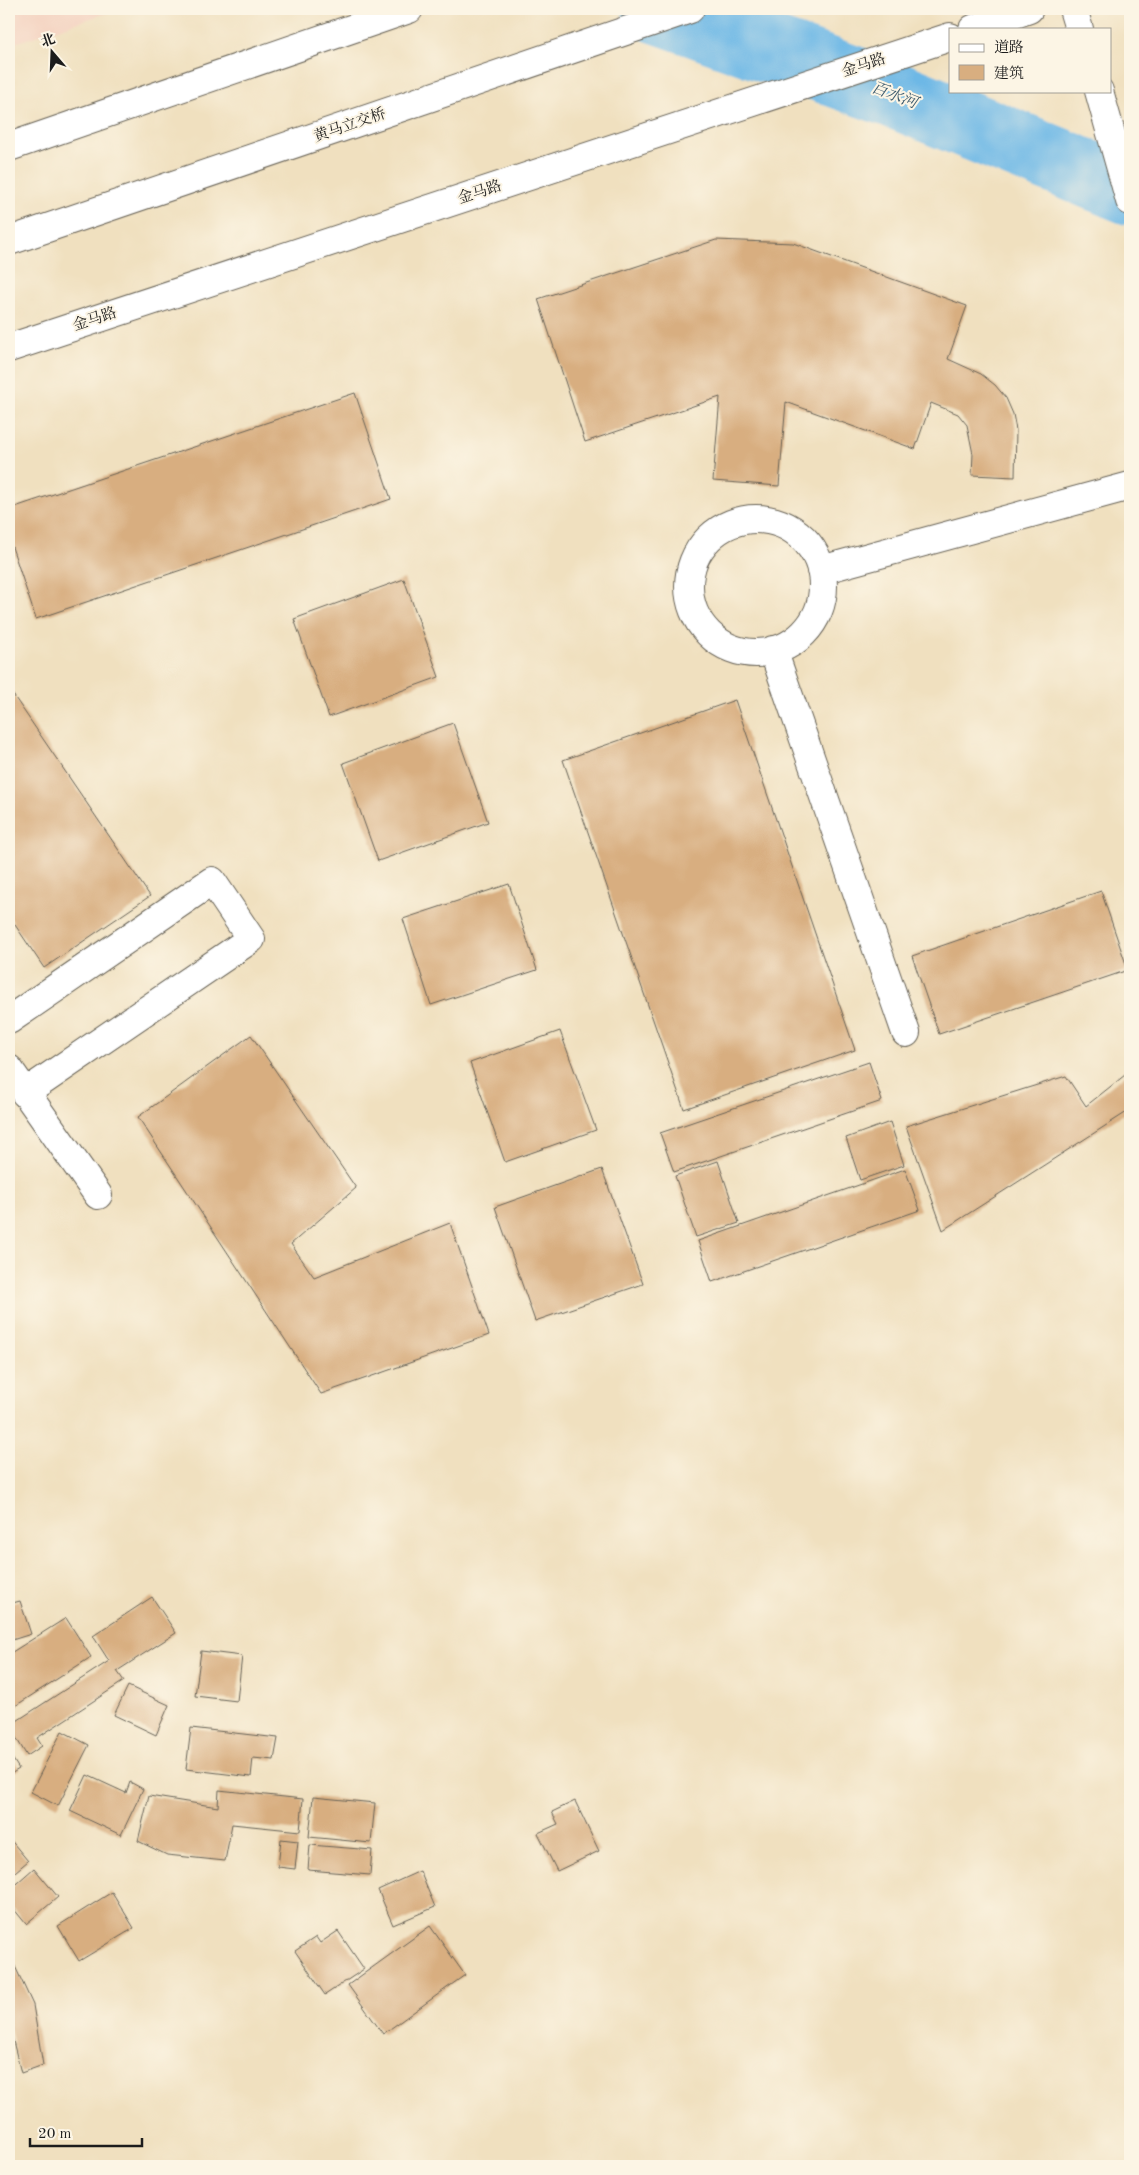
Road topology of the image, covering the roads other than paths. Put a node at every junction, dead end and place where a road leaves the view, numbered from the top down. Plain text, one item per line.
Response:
1 (409, 9) edge
2 (690, 9) edge
3 (1029, 9) edge
4 (1073, 9) edge
5 (976, 28) edge
6 (1080, 28) edge
7 (949, 37) edge
8 (1098, 92) edge
9 (9, 147) edge
10 (1130, 201) edge
11 (9, 241) edge
12 (9, 348) edge
13 (1130, 486) edge
14 (822, 570) junction
15 (773, 650) junction
16 (9, 1020) edge
17 (906, 1033) dead end
18 (9, 1069) edge
19 (25, 1092) junction
20 (98, 1195) dead end

1 - 9 street
2 - 11 street, 黄马立交桥
3 - 5 street
4 - 6 street
7 - 12 street, 金马路
8 - 10 street
13 - 14 street
14 - 15 street
14 - 15 street
15 - 17 street
16 - 19 street
18 - 19 street
19 - 20 street

